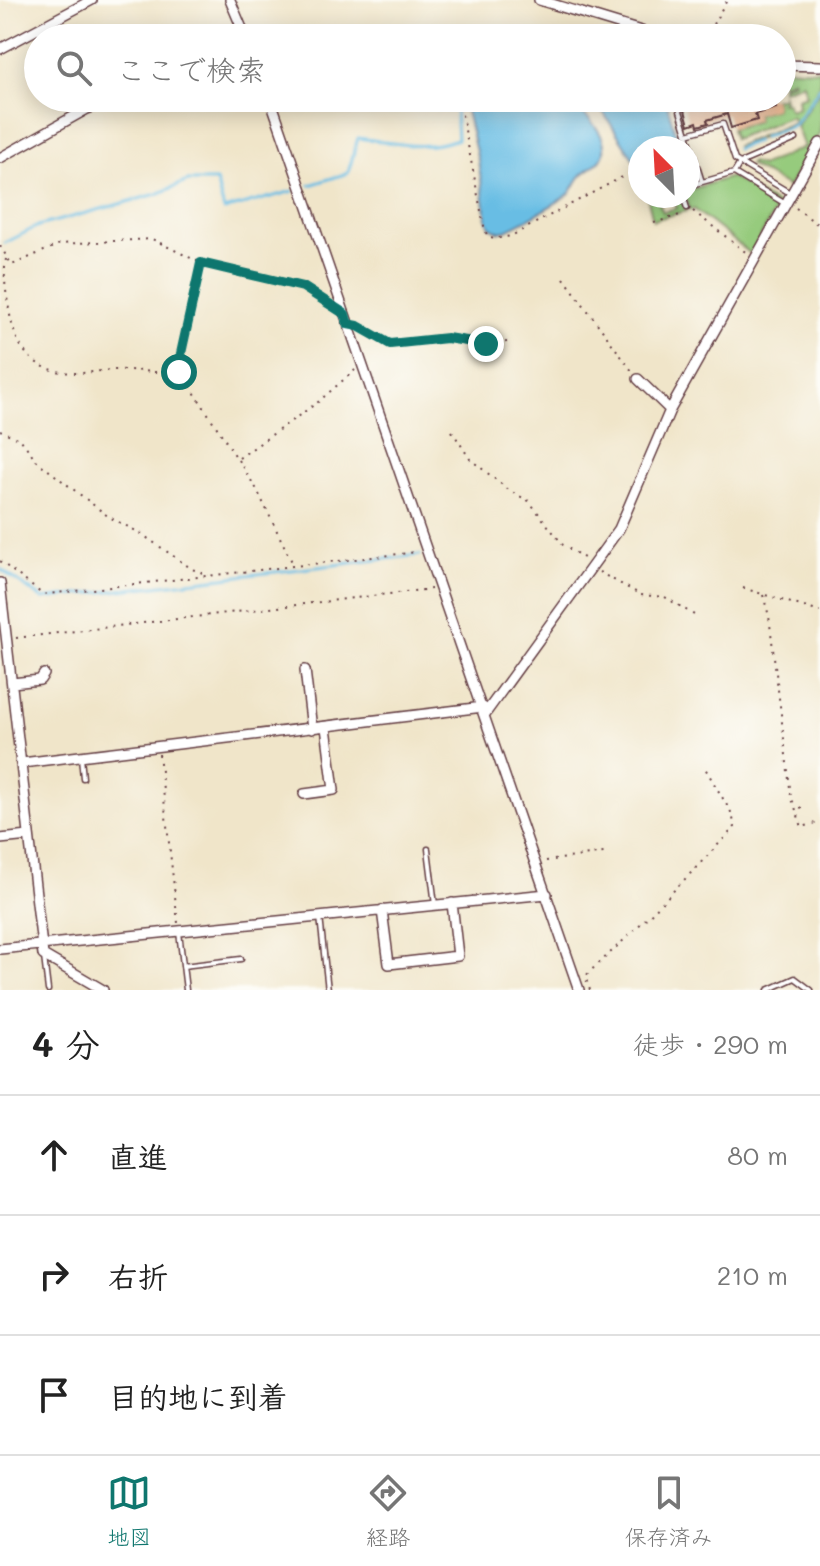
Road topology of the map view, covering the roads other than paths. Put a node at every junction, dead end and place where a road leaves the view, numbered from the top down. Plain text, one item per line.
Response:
1 (92, 0) edge
2 (230, 0) edge
3 (539, 0) edge
4 (47, 24) edge
5 (240, 24) edge
6 (618, 24) edge
7 (24, 36) edge
8 (0, 49) edge
9 (796, 65) edge
10 (820, 66) edge
11 (82, 112) edge
12 (275, 112) edge
13 (680, 112) edge
14 (687, 134) junction
15 (796, 139) dead end
16 (820, 143) edge
17 (0, 158) edge
18 (740, 163) junction
19 (734, 173) junction
20 (702, 182) joint
21 (788, 199) junction
22 (638, 379) road end
23 (670, 410) junction
24 (0, 583) edge
25 (305, 670) dead end
26 (44, 674) dead end
27 (7, 677) edge
28 (484, 711) junction
29 (326, 727) junction
30 (312, 729) junction
31 (81, 756) junction
32 (22, 763) junction
33 (83, 778) dead end
34 (304, 794) dead end
35 (29, 836) junction
36 (0, 839) edge
37 (428, 849) dead end
38 (547, 894) junction
39 (452, 903) junction
40 (435, 905) junction
41 (382, 910) junction
42 (320, 917) junction
43 (179, 932) junction
44 (41, 944) junction
45 (0, 949) edge
46 (43, 955) junction
47 (241, 959) dead end
48 (183, 966) junction
49 (48, 990) edge
50 (103, 990) edge
51 (186, 990) edge
52 (328, 990) edge
53 (579, 990) edge
54 (768, 990) edge
55 (811, 990) edge

1 - 4 street
2 - 5 street
3 - 6 street
7 - 8 street
9 - 10 street
11 - 17 street
12 - 28 street
13 - 14 lane
14 - 18 lane
14 - 20 lane
15 - 18 lane
16 - 21 street
18 - 19 lane
18 - 21 lane
19 - 20 lane
19 - 21 lane
21 - 23 street
22 - 23 street
23 - 28 street
24 - 27 street
25 - 30 street
26 - 27 street
27 - 32 street
28 - 29 street
28 - 38 street
29 - 30 street
29 - 34 street
30 - 31 street
31 - 32 street
31 - 33 lane
32 - 35 street
35 - 36 street
35 - 44 street
37 - 40 lane
38 - 39 street
38 - 53 street
39 - 40 street
39 - 41 street
40 - 41 street
41 - 42 street
42 - 43 street
42 - 52 lane
43 - 44 street
43 - 48 lane
44 - 45 street
44 - 46 street
46 - 49 lane
46 - 50 street
47 - 48 lane
48 - 51 lane
54 - 55 lane

